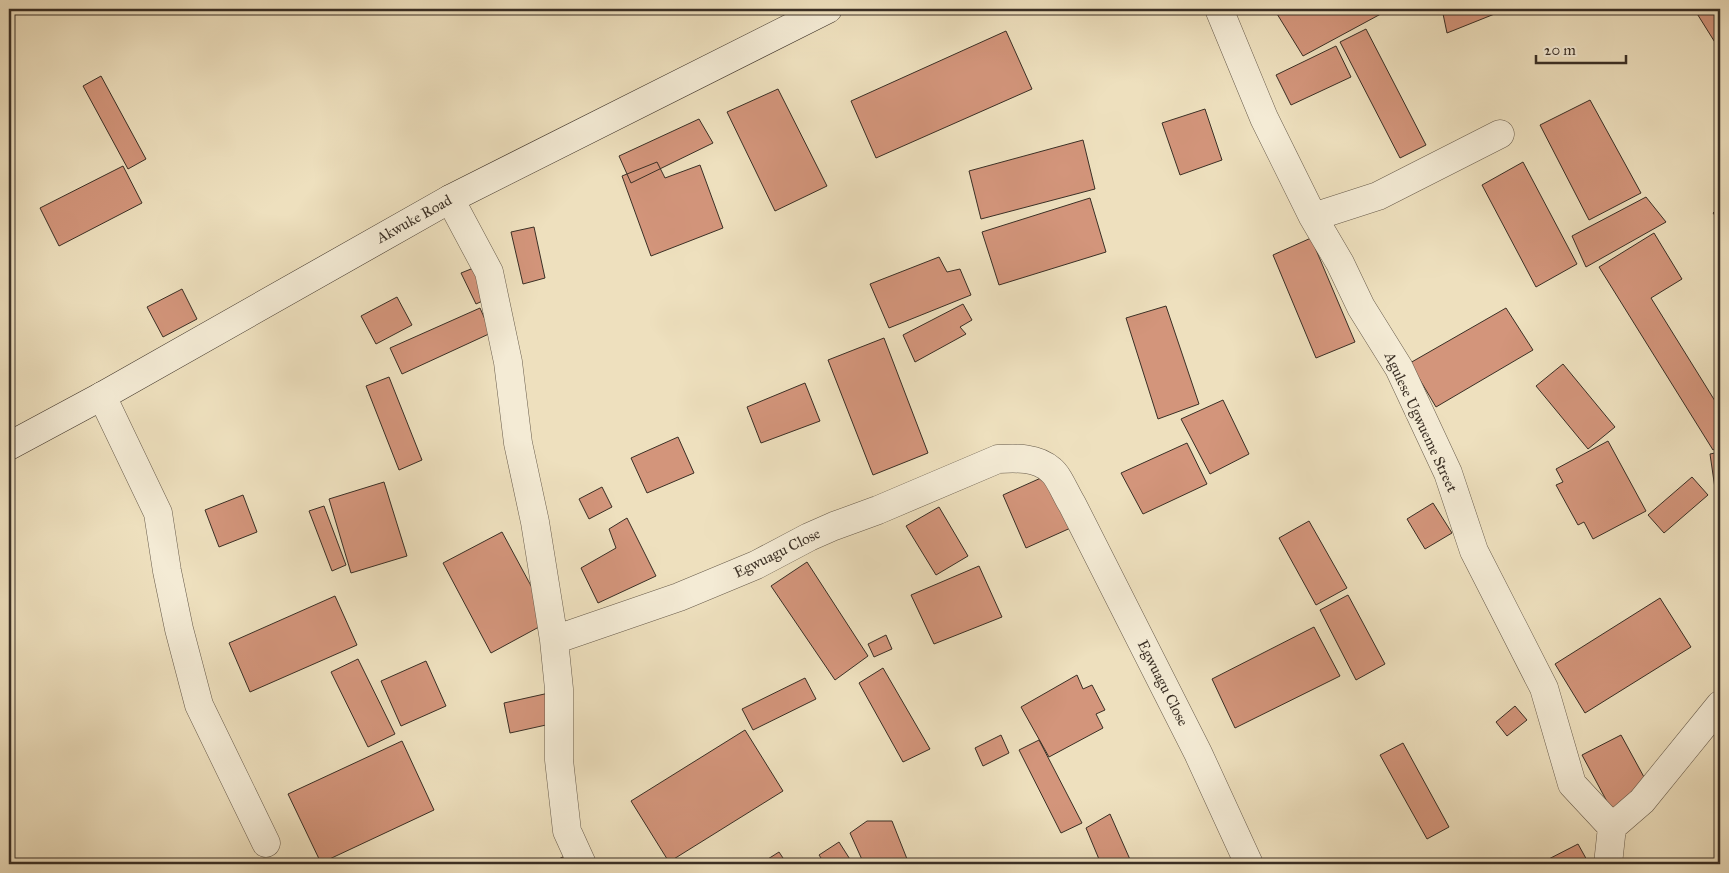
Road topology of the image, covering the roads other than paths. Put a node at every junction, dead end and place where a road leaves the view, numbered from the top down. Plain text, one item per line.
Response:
1 (828, 9) edge
2 (1218, 9) edge
3 (1500, 134) dead end
4 (450, 199) junction
5 (1313, 217) junction
6 (102, 396) junction
7 (9, 446) edge
8 (554, 640) junction
9 (1720, 705) edge
10 (1612, 827) junction
11 (266, 843) dead end
12 (582, 864) edge
13 (1249, 864) edge
14 (1608, 864) edge

1 - 4 street, Akwuke Road
2 - 5 street, Agulese Ugwueme Street
3 - 5 street
4 - 6 street, Akwuke Road
4 - 8 street
5 - 10 street, Agulese Ugwueme Street
6 - 7 street, Akwuke Road
6 - 11 street
8 - 12 street
8 - 13 street, Egwuagu Close
9 - 10 street
10 - 14 street

